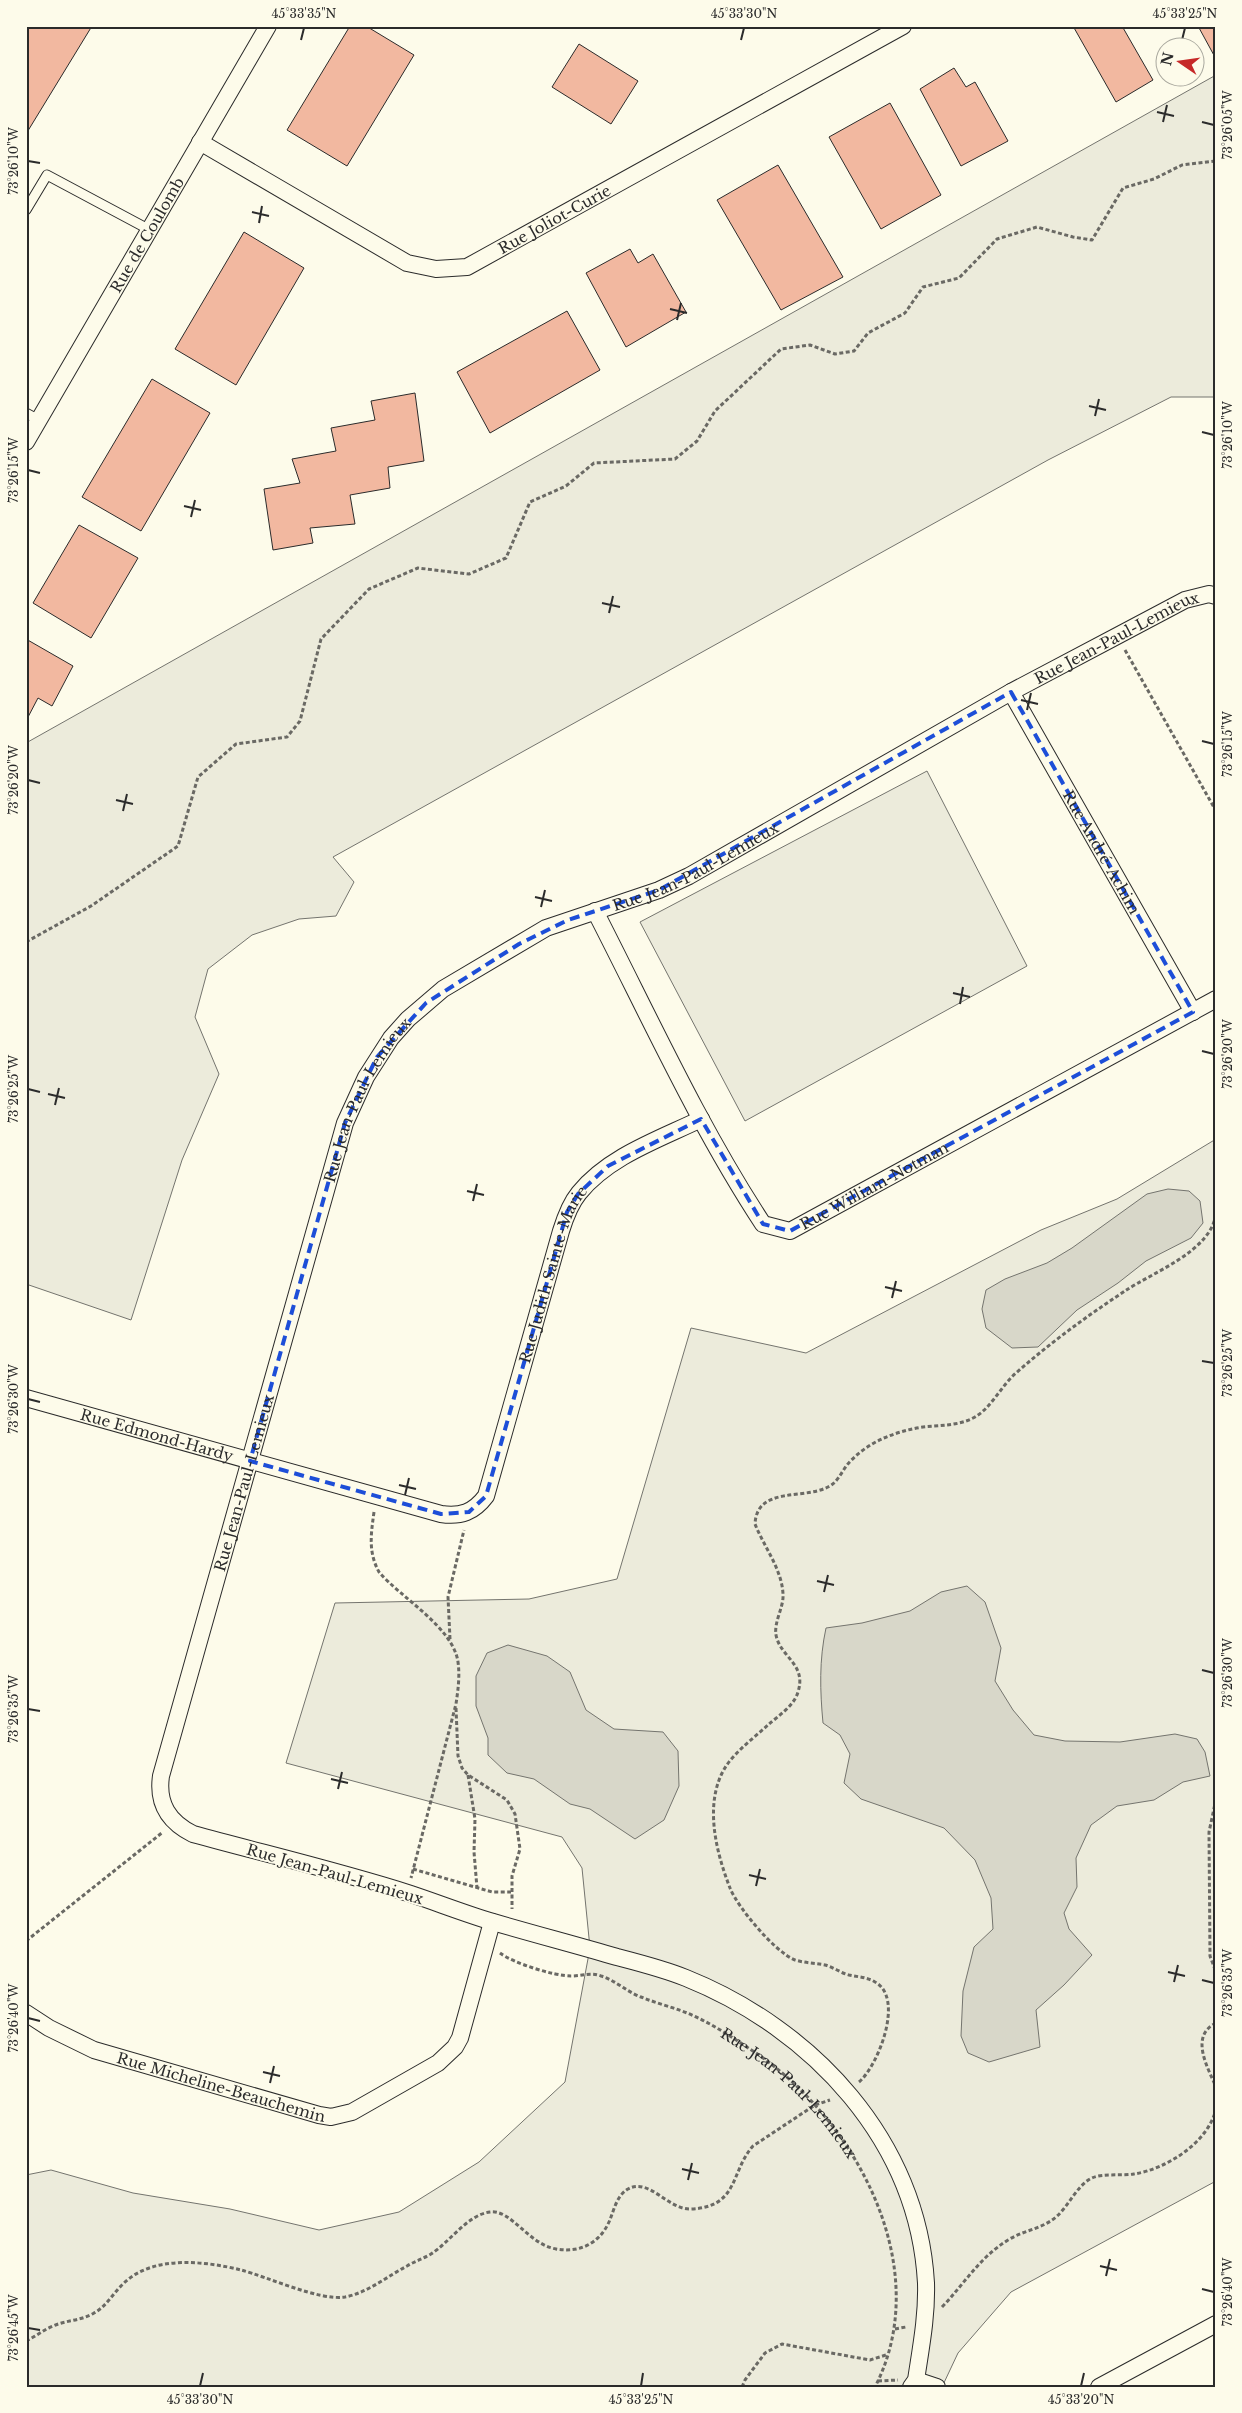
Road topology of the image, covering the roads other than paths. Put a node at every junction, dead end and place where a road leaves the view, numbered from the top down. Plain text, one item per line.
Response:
1 (268, 26) edge
2 (903, 26) edge
3 (200, 142) junction
4 (26, 210) edge
5 (150, 230) junction
6 (32, 417) edge
7 (26, 442) edge
8 (1212, 595) edge
9 (1011, 692) junction
10 (596, 910) junction
11 (1216, 999) edge
12 (1193, 1012) junction
13 (701, 1120) junction
14 (26, 1398) edge
15 (250, 1461) junction
16 (460, 1514) joint
17 (492, 1922) junction
18 (26, 2013) edge
19 (1216, 2324) edge
20 (914, 2383) edge
21 (936, 2387) edge
22 (1099, 2387) edge

1 - 3 street, Rue de Coulomb
2 - 3 street, Rue Joliot-Curie
3 - 5 street, Rue de Coulomb
4 - 5 lane
5 - 6 street, Rue de Coulomb
6 - 7 street, Rue de Coulomb
8 - 9 street, Rue Jean-Paul-Lemieux
9 - 10 street, Rue Jean-Paul-Lemieux
9 - 12 street, Rue André-Achim
10 - 13 street, Rue William-Notman
10 - 15 street, Rue Jean-Paul-Lemieux
11 - 12 street, Rue William-Notman
12 - 13 street, Rue William-Notman
13 - 16 street, Rue Judith Sainte-Marie
14 - 15 street, Rue Edmond-Hardy
15 - 16 street, Rue Edmond-Hardy
15 - 17 street, Rue Jean-Paul-Lemieux
17 - 18 street, Rue Micheline-Beauchemin
17 - 20 street, Rue Jean-Paul-Lemieux
19 - 22 street
20 - 21 street

